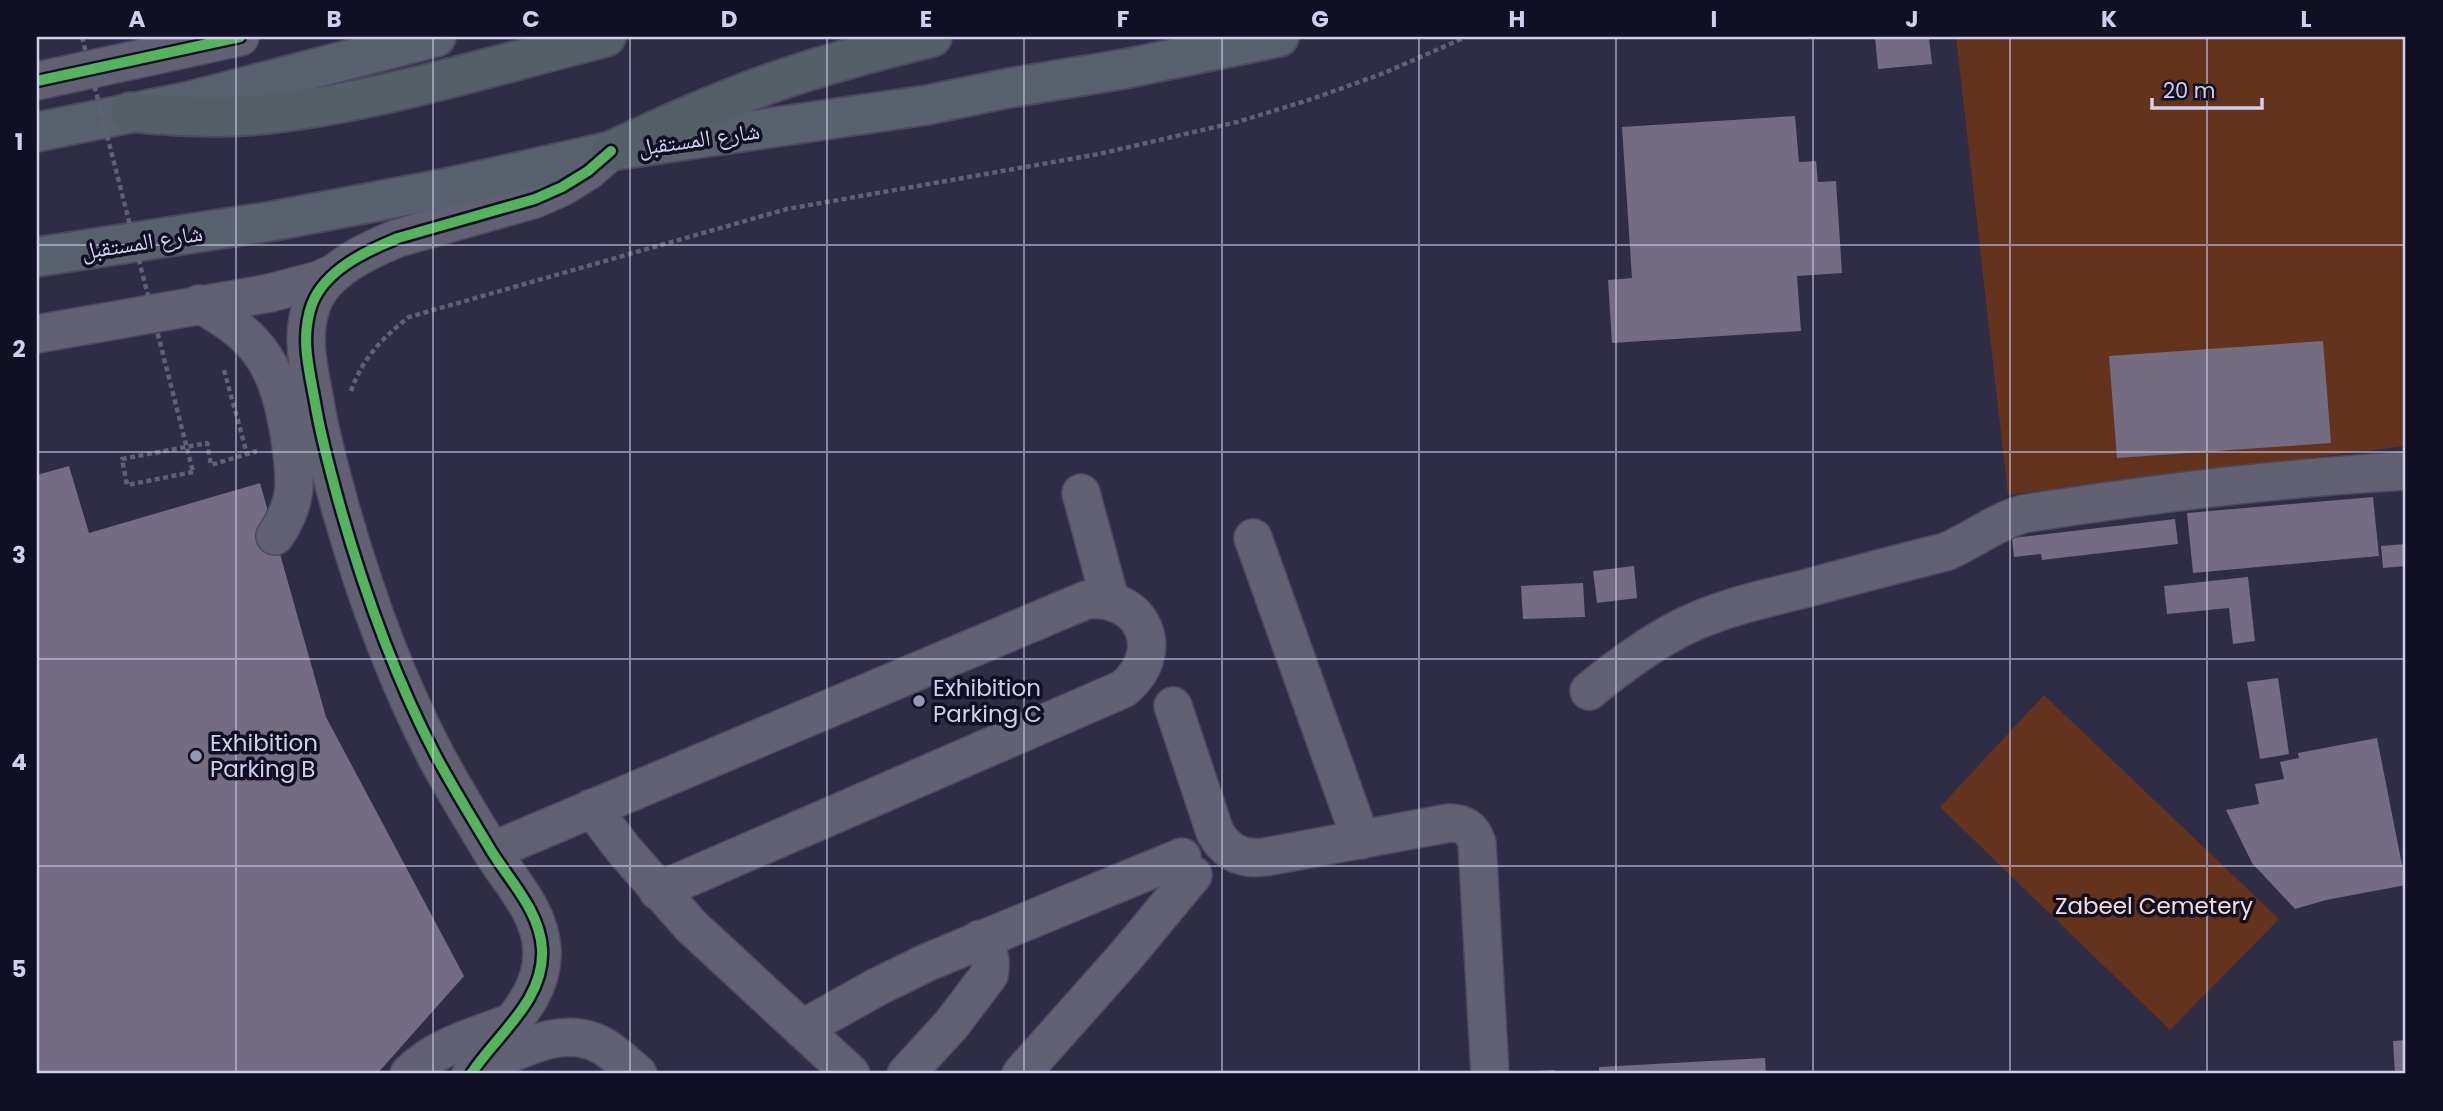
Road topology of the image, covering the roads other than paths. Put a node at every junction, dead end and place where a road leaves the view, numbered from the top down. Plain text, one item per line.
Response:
1 (240, 37) edge
2 (436, 37) edge
3 (606, 37) edge
4 (932, 37) edge
5 (1279, 37) edge
6 (37, 81) edge
7 (130, 112) junction
8 (37, 132) edge
9 (611, 151) junction
10 (37, 257) edge
11 (334, 272) junction
12 (199, 304) junction
13 (37, 334) edge
14 (305, 436) junction
15 (2406, 471) edge
16 (1081, 493) dead end
17 (275, 536) dead end
18 (1253, 538) dead end
19 (1110, 600) junction
20 (1589, 691) dead end
21 (1173, 706) dead end
22 (592, 808) junction
23 (1361, 839) junction
24 (492, 851) junction
25 (658, 891) junction
26 (980, 939) junction
27 (511, 1023) junction
28 (802, 1029) junction
29 (472, 1072) edge
30 (409, 1074) edge
31 (638, 1074) edge
32 (851, 1074) edge
33 (906, 1074) edge
34 (1021, 1074) edge
35 (1490, 1074) edge

1 - 6 street
2 - 7 main road
3 - 7 highway
4 - 9 highway
5 - 9 main road, شارع المستقبل
7 - 8 main road
9 - 10 main road, شارع المستقبل
9 - 11 street
11 - 12 street
11 - 14 street
12 - 13 street
12 - 14 street
14 - 17 street
14 - 24 street
15 - 20 street
16 - 19 street
18 - 23 street
19 - 22 street
19 - 25 street
21 - 23 street
22 - 24 street
22 - 25 street
23 - 35 street
24 - 27 street
25 - 28 street
26 - 28 street
26 - 33 street
26 - 34 street
27 - 29 street
27 - 30 street
28 - 32 street
29 - 31 street

